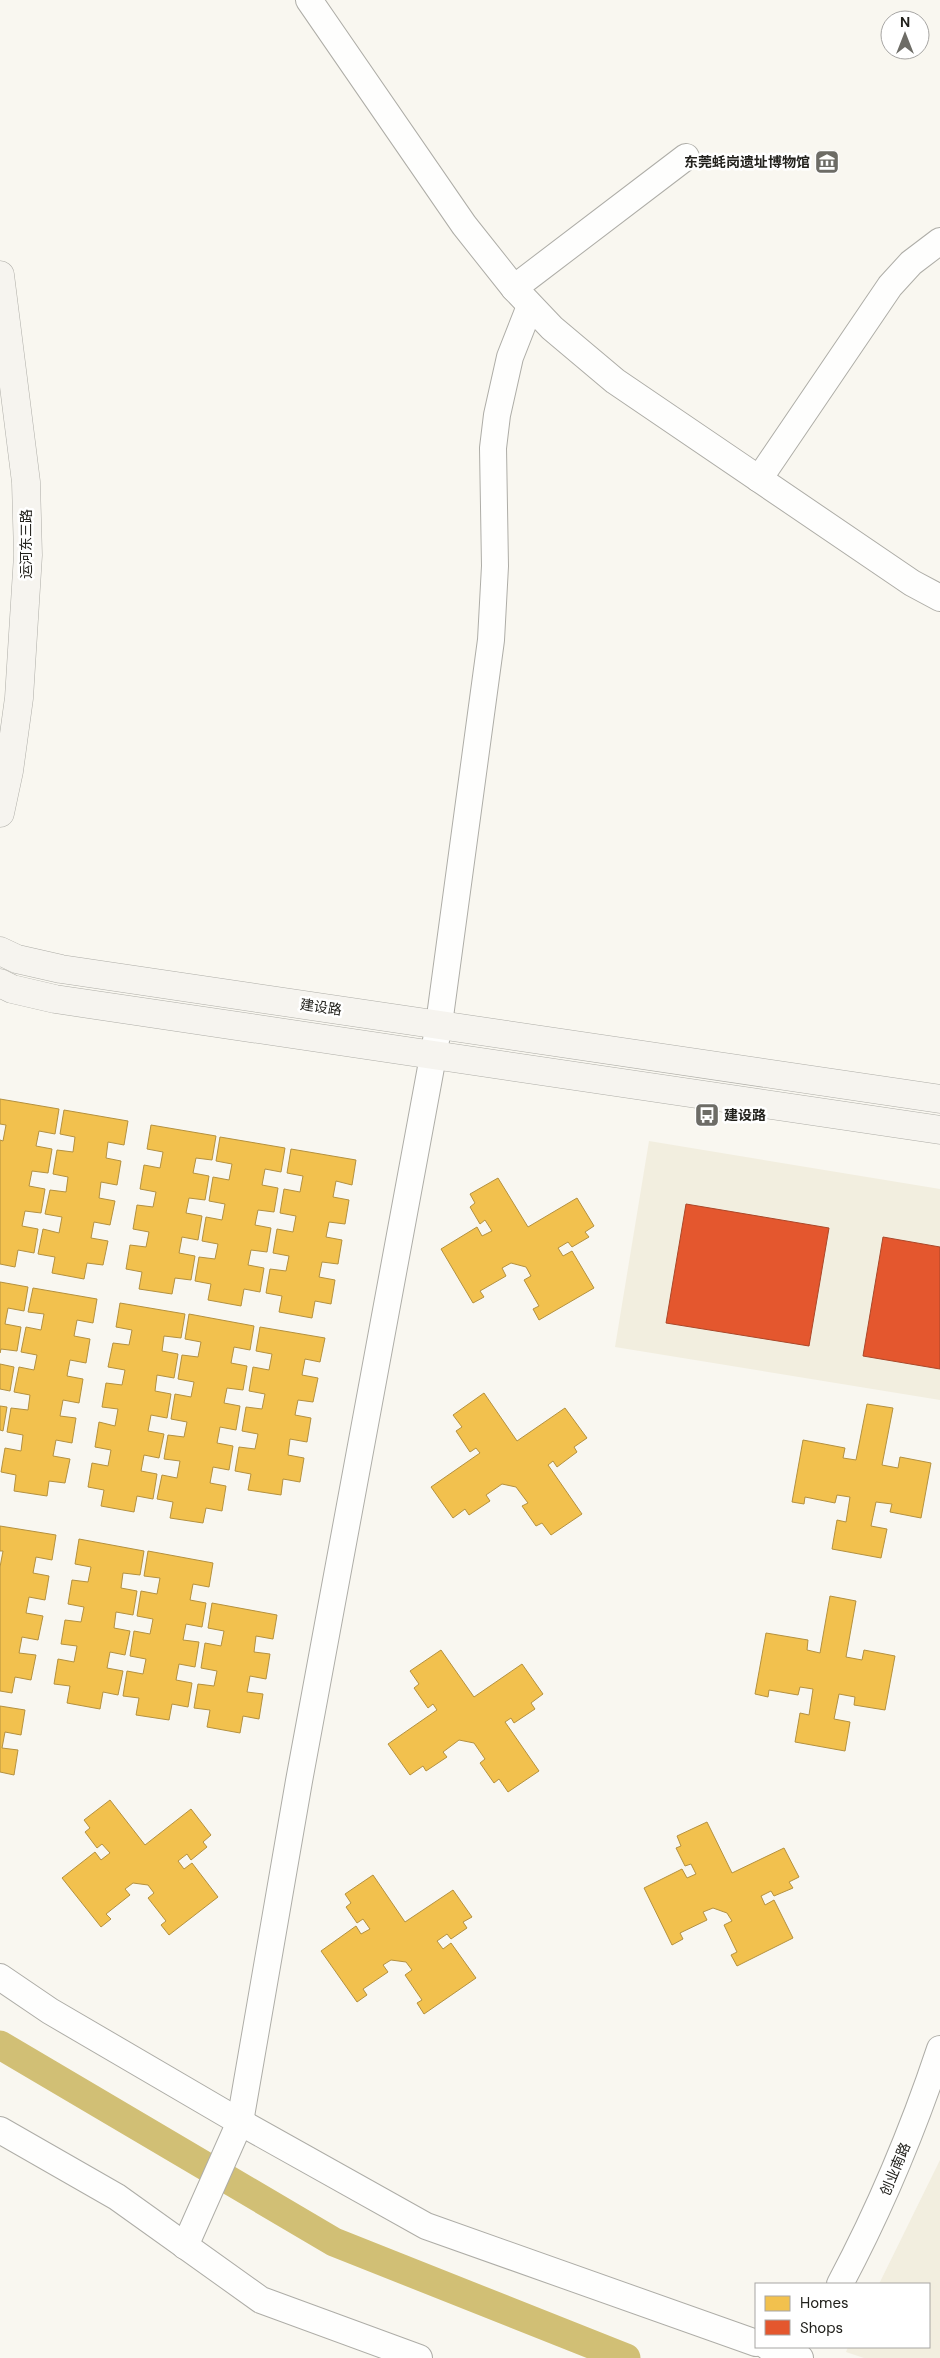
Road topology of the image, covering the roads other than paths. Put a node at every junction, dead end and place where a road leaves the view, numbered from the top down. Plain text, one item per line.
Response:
1 (309, 0) edge
2 (686, 156) dead end
3 (940, 242) edge
4 (0, 276) edge
5 (522, 297) junction
6 (759, 479) junction
7 (940, 598) edge
8 (0, 812) edge
9 (0, 951) edge
10 (0, 983) edge
11 (438, 1024) junction
12 (433, 1054) junction
13 (940, 1099) edge
14 (940, 1130) edge
15 (0, 1977) edge
16 (940, 2049) edge
17 (240, 2122) junction
18 (0, 2130) edge
19 (185, 2246) junction
20 (841, 2283) edge
21 (755, 2343) edge
22 (771, 2348) edge
23 (419, 2358) edge
24 (801, 2358) edge

1 - 5 street
2 - 5 street
3 - 6 street
4 - 8 street, 运河东三路
5 - 6 street
5 - 11 street
6 - 7 street
9 - 11 street, 建设路
10 - 12 street
11 - 12 street
11 - 13 street, 建设路
12 - 14 street
12 - 17 street
15 - 17 street
16 - 20 street, 创业南路
17 - 19 street
17 - 21 street
18 - 19 street
19 - 23 street
22 - 24 street

